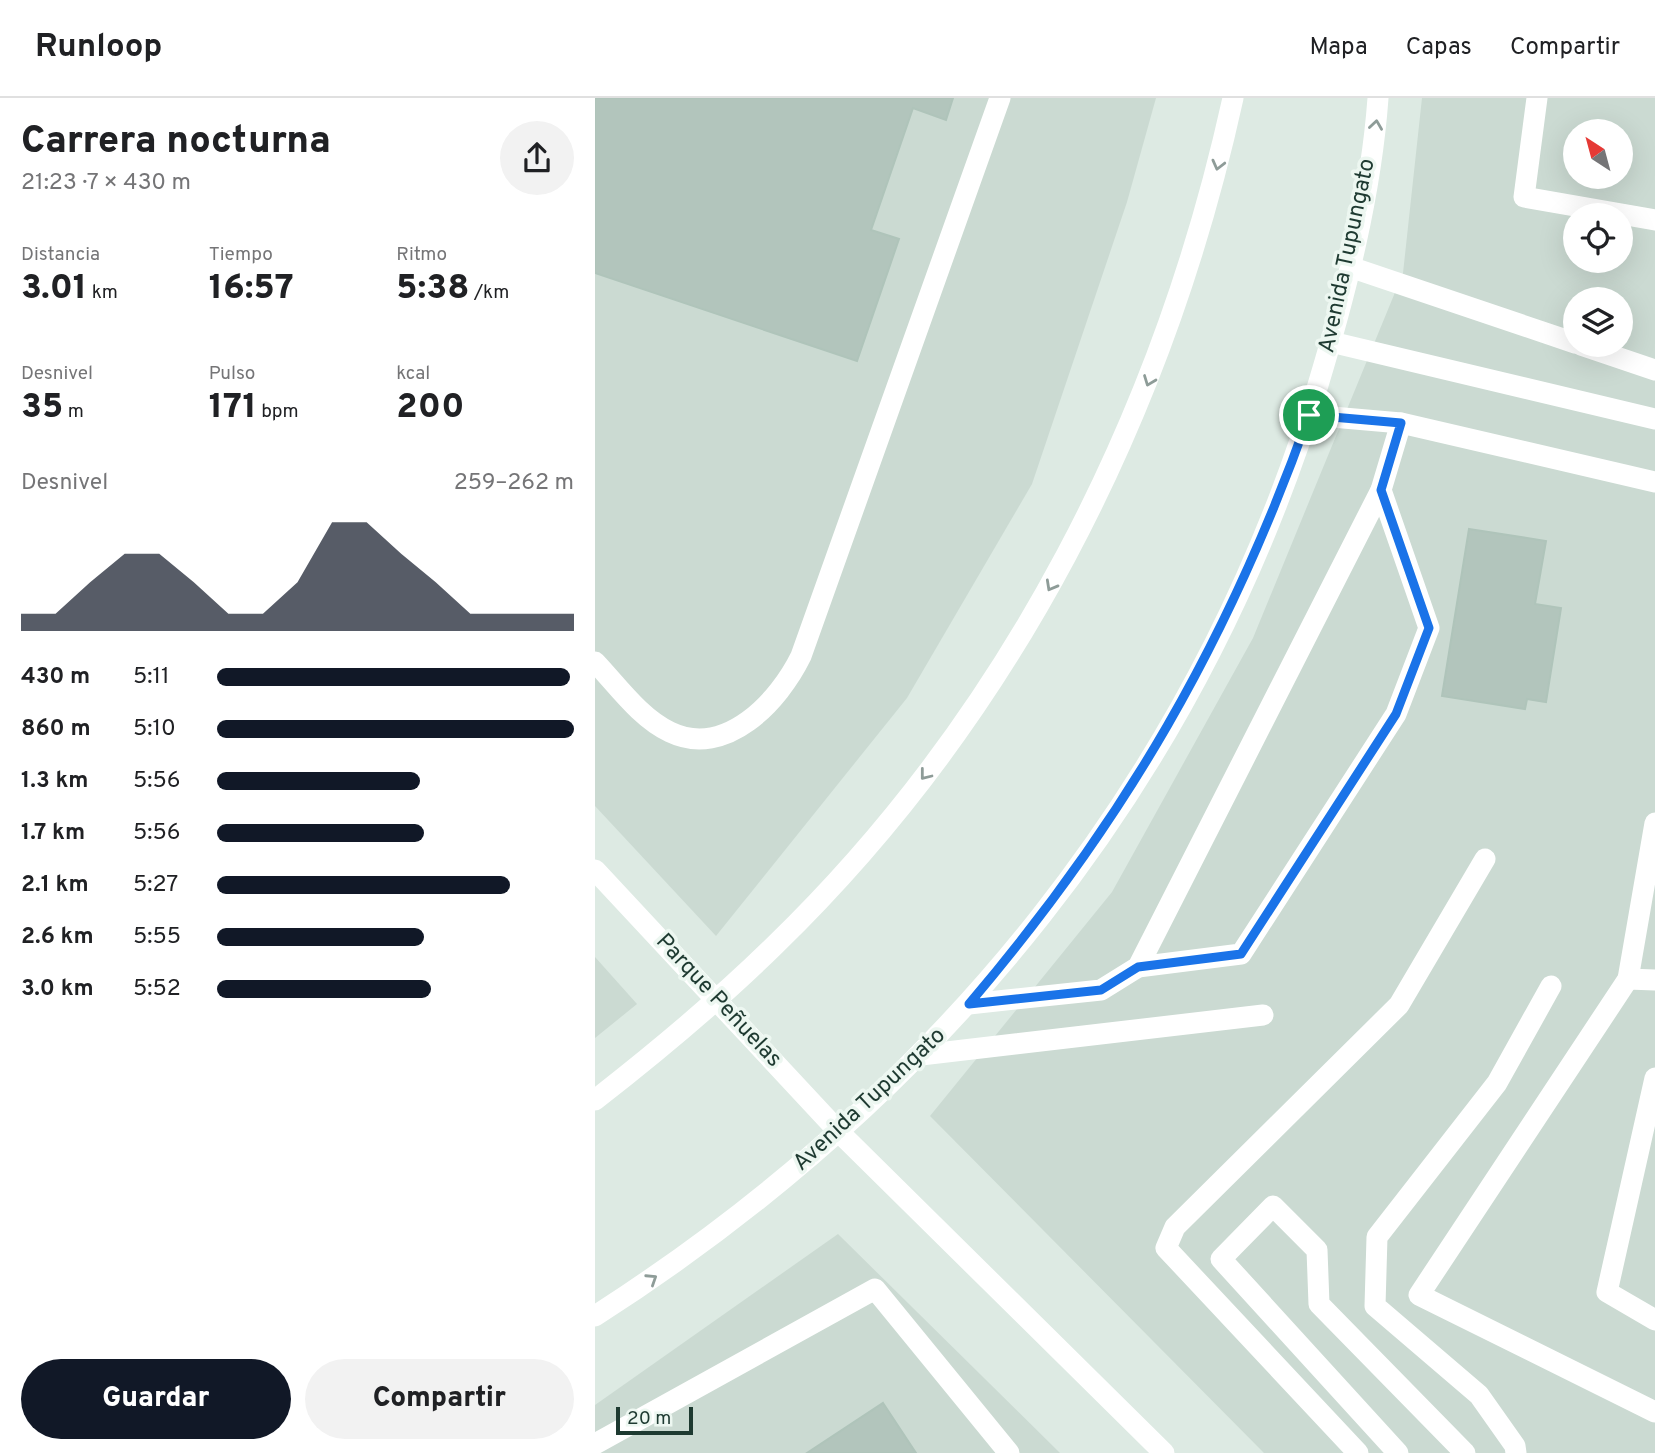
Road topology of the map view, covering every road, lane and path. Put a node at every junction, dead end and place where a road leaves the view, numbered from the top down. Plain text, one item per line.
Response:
1 (1000, 98) edge
2 (1233, 98) edge
3 (1378, 98) edge
4 (1537, 98) edge
5 (1655, 220) edge
6 (1350, 267) junction
7 (1563, 339) edge
8 (1331, 342) junction
9 (1617, 357) edge
10 (1655, 370) edge
11 (1309, 415) junction
12 (1655, 418) edge
13 (1401, 423) junction
14 (1655, 482) edge
15 (1381, 490) junction
16 (595, 662) edge
17 (1655, 824) edge
18 (1485, 859) dead end
19 (595, 870) edge
20 (1138, 967) junction
21 (1628, 979) junction
22 (1655, 980) edge
23 (1551, 986) dead end
24 (717, 1000) junction
25 (969, 1004) junction
26 (1263, 1015) dead end
27 (921, 1055) junction
28 (1655, 1078) edge
29 (595, 1100) edge
30 (840, 1133) junction
31 (595, 1316) edge
32 (1655, 1320) edge
33 (1655, 1412) edge
34 (595, 1444) edge
35 (1009, 1453) edge
36 (1164, 1453) edge
37 (1358, 1453) edge
38 (1398, 1453) edge
39 (1465, 1453) edge
40 (1516, 1453) edge

1 - 16 street
2 -> 24 street
6 -> 3 street, Avenida Tupungato
4 - 5 street
6 - 7 street
6 - 8 street, Avenida Tupungato
8 - 11 street, Avenida Tupungato
8 - 12 street
9 - 10 street
11 - 13 street
11 - 25 street, Avenida Tupungato
13 - 14 street
13 - 15 street
15 - 20 street
15 - 20 street
17 - 21 street
18 - 37 street
19 - 24 street, Parque Peñuelas
20 - 25 street
21 - 22 street
21 - 33 street
23 - 40 street
24 - 29 street
24 - 30 street, Parque Peñuelas
25 - 27 street, Avenida Tupungato
26 - 27 street
27 - 30 street, Avenida Tupungato
28 - 32 street
31 -> 30 street, Avenida Tupungato
30 - 36 street, Parque Peñuelas
34 - 35 street
38 - 39 street

